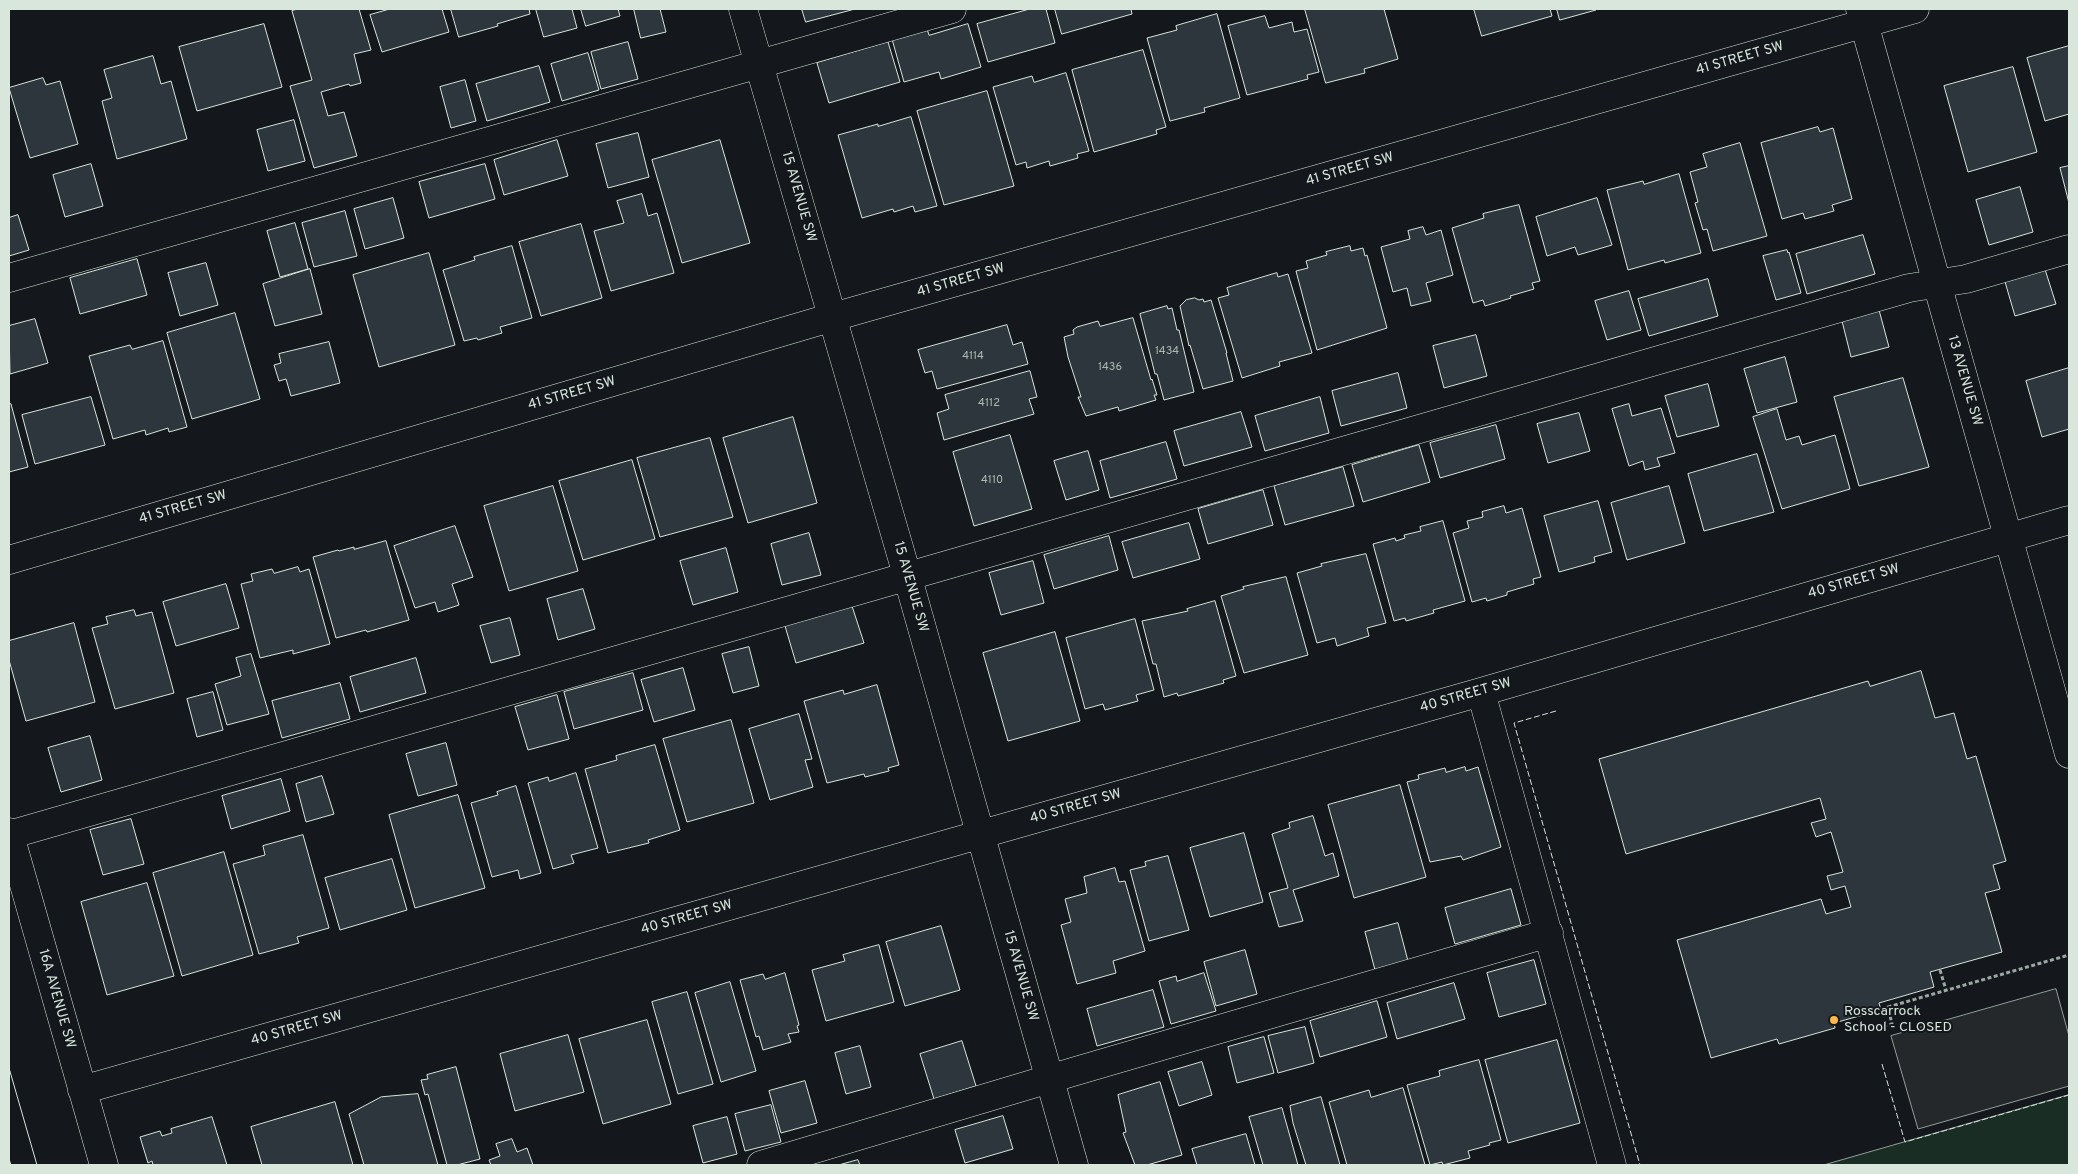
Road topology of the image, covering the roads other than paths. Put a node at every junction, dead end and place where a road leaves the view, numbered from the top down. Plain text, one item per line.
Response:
1 (743, 9) edge
2 (952, 9) edge
3 (1915, 9) edge
4 (1862, 16) edge
5 (759, 64) junction
6 (2069, 249) edge
7 (9, 278) edge
8 (1937, 283) junction
9 (832, 317) junction
10 (2069, 520) edge
11 (2008, 537) junction
12 (9, 560) edge
13 (907, 575) junction
14 (1481, 692) junction
15 (2069, 754) edge
16 (9, 834) edge
17 (980, 835) junction
18 (1549, 933) junction
19 (1050, 1079) junction
20 (82, 1090) junction
21 (104, 1165) edge
22 (761, 1165) edge
23 (1074, 1165) edge
24 (1612, 1165) edge

1 - 5 street, 15 AVENUE SW
2 - 5 street
3 - 4 street, 41 STREET SW
4 - 8 street, 13 AVENUE SW
4 - 9 street, 41 STREET SW
5 - 7 street
5 - 9 street, 15 AVENUE SW
6 - 8 street
8 - 11 street, 13 AVENUE SW
8 - 13 street
9 - 12 street, 41 STREET SW
9 - 13 street, 15 AVENUE SW
10 - 11 street, 40 STREET SW
11 - 14 street, 40 STREET SW
11 - 15 street, 13 AVENUE SW
13 - 16 street
13 - 17 street, 15 AVENUE SW
14 - 17 street, 40 STREET SW
14 - 18 street
16 - 20 street, 16A AVENUE SW
17 - 19 street, 15 AVENUE SW
17 - 20 street, 40 STREET SW
18 - 19 street
18 - 24 street
19 - 22 street
19 - 23 street, 15 AVENUE SW
20 - 21 street, 16A AVENUE SW

